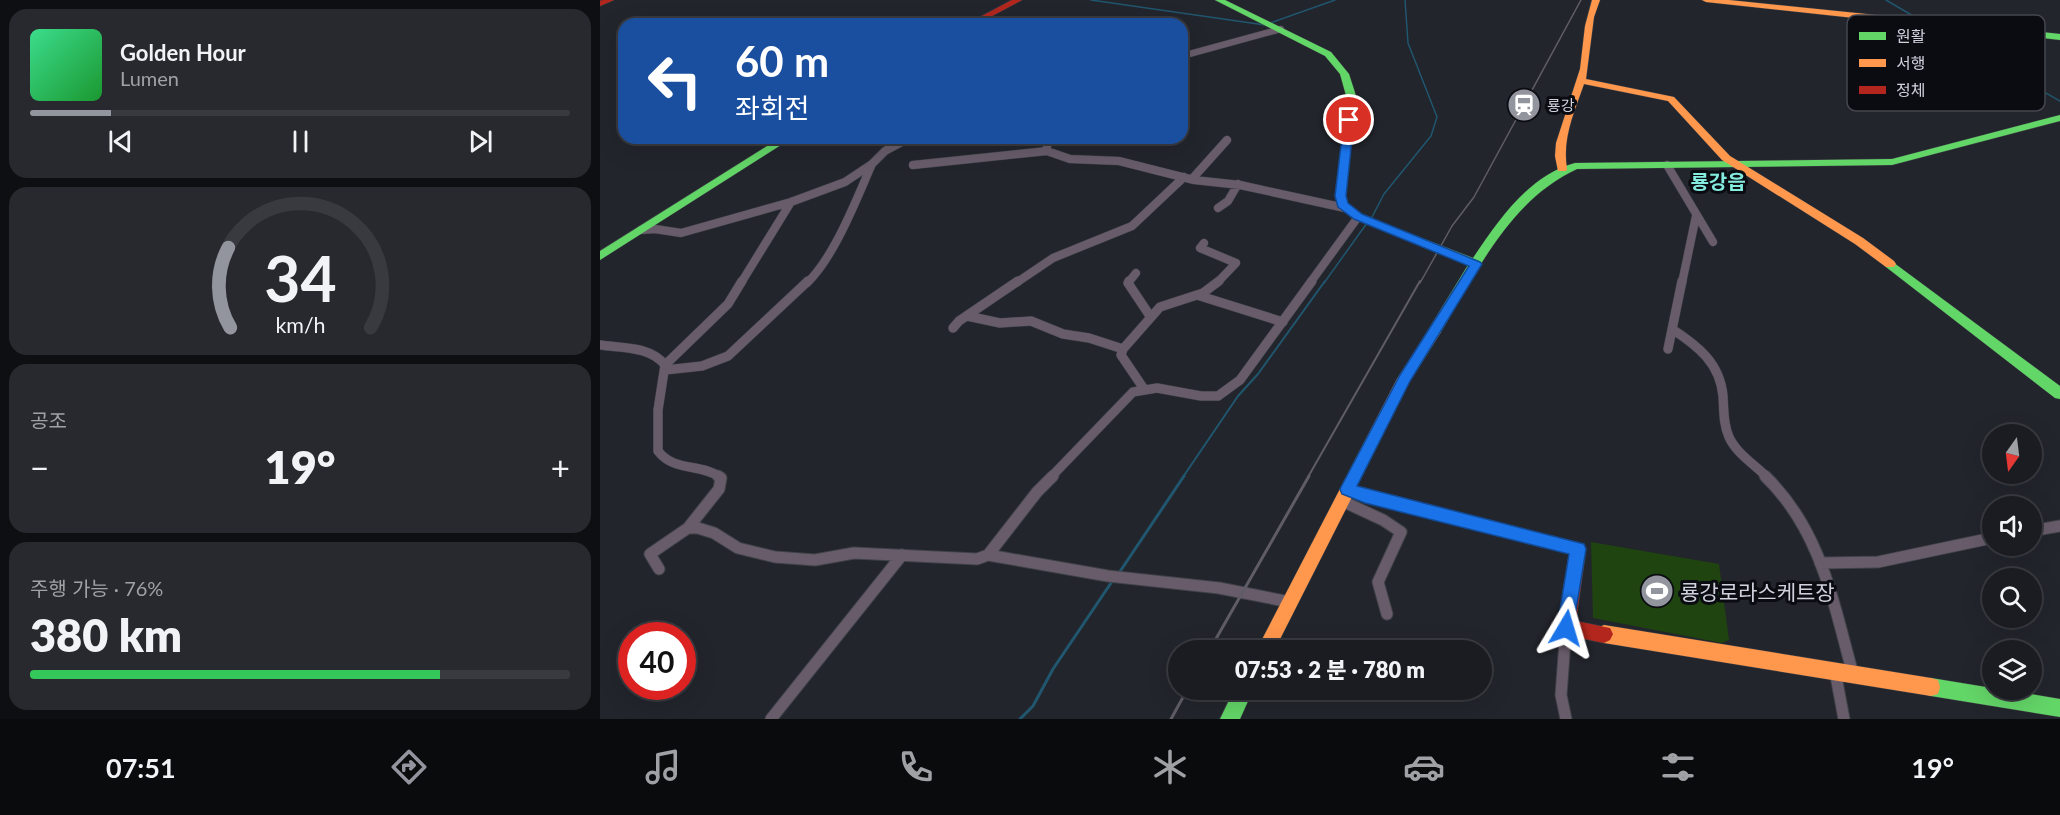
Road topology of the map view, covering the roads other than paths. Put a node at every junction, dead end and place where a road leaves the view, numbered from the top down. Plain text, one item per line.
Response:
1 (610, 0) edge
2 (1018, 0) edge
3 (1219, 0) edge
4 (1596, 0) edge
5 (1706, 0) edge
6 (600, 4) edge
7 (1848, 15) edge
8 (983, 18) edge
9 (1273, 26) junction
10 (2045, 36) edge
11 (2060, 38) edge
12 (1188, 54) edge
13 (1581, 81) junction
14 (2060, 118) edge
15 (1227, 140) dead end
16 (777, 144) edge
17 (898, 144) edge
18 (1047, 144) edge
19 (1047, 151) junction
20 (872, 164) junction
21 (1735, 164) junction
22 (913, 165) dead end
23 (1667, 165) junction
24 (1562, 169) junction
25 (1188, 178) junction
26 (1238, 184) junction
27 (791, 202) junction
28 (1218, 208) dead end
29 (1346, 208) junction
30 (1696, 216) junction
31 (1365, 220) junction
32 (641, 230) junction
33 (1713, 242) dead end
34 (1204, 243) dead end
35 (600, 256) edge
36 (1476, 264) junction
37 (1136, 273) dead end
38 (1197, 295) junction
39 (967, 316) junction
40 (1150, 316) junction
41 (1283, 322) junction
42 (953, 328) dead end
43 (1672, 329) junction
44 (600, 345) edge
45 (1123, 349) junction
46 (1668, 349) dead end
47 (665, 368) junction
48 (1144, 389) junction
49 (2060, 394) edge
50 (1345, 495) junction
51 (2060, 526) edge
52 (688, 528) junction
53 (2042, 529) edge
54 (1982, 540) edge
55 (902, 555) junction
56 (988, 555) junction
57 (1820, 563) junction
58 (660, 569) dead end
59 (1290, 602) junction
60 (1387, 614) dead end
61 (1566, 628) junction
62 (1270, 640) edge
63 (1835, 671) junction
64 (1854, 674) junction
65 (1239, 700) edge
66 (2060, 708) edge
67 (771, 719) edge
68 (1230, 719) edge
69 (1566, 719) edge
70 (1844, 719) edge

1 - 6 main road
2 - 8 main road
3 - 9 main road
4 - 13 main road
5 - 7 main road
9 - 12 street
9 - 29 main road
10 - 11 main road
13 - 21 main road
13 - 24 main road
14 - 21 main road
15 - 25 street
16 - 32 main road
17 - 20 street
18 - 19 street
19 - 22 street
19 - 25 street
20 - 27 street
20 - 47 street
21 - 23 main road
21 - 49 main road
23 - 24 main road
23 - 30 street
24 - 36 main road
25 - 26 street
25 - 39 street
26 - 28 street
26 - 29 street
27 - 32 street
27 - 47 street
29 - 31 main road
30 - 33 street
30 - 43 street
31 - 36 main road
31 - 41 street
32 - 35 main road
34 - 38 street
36 - 50 main road
37 - 40 street
38 - 40 street
38 - 41 street
39 - 42 street
39 - 45 street
40 - 45 street
41 - 48 street
43 - 46 street
43 - 57 street
44 - 47 street
45 - 48 street
47 - 52 street
48 - 56 street
50 - 59 main road
50 - 60 street
50 - 61 main road
51 - 53 street
52 - 55 street
52 - 58 street
54 - 57 street
55 - 56 street
55 - 67 street
56 - 59 street
57 - 64 street
59 - 62 main road
61 - 63 main road
61 - 69 street
63 - 64 main road
63 - 70 street
64 - 66 main road
65 - 68 main road

